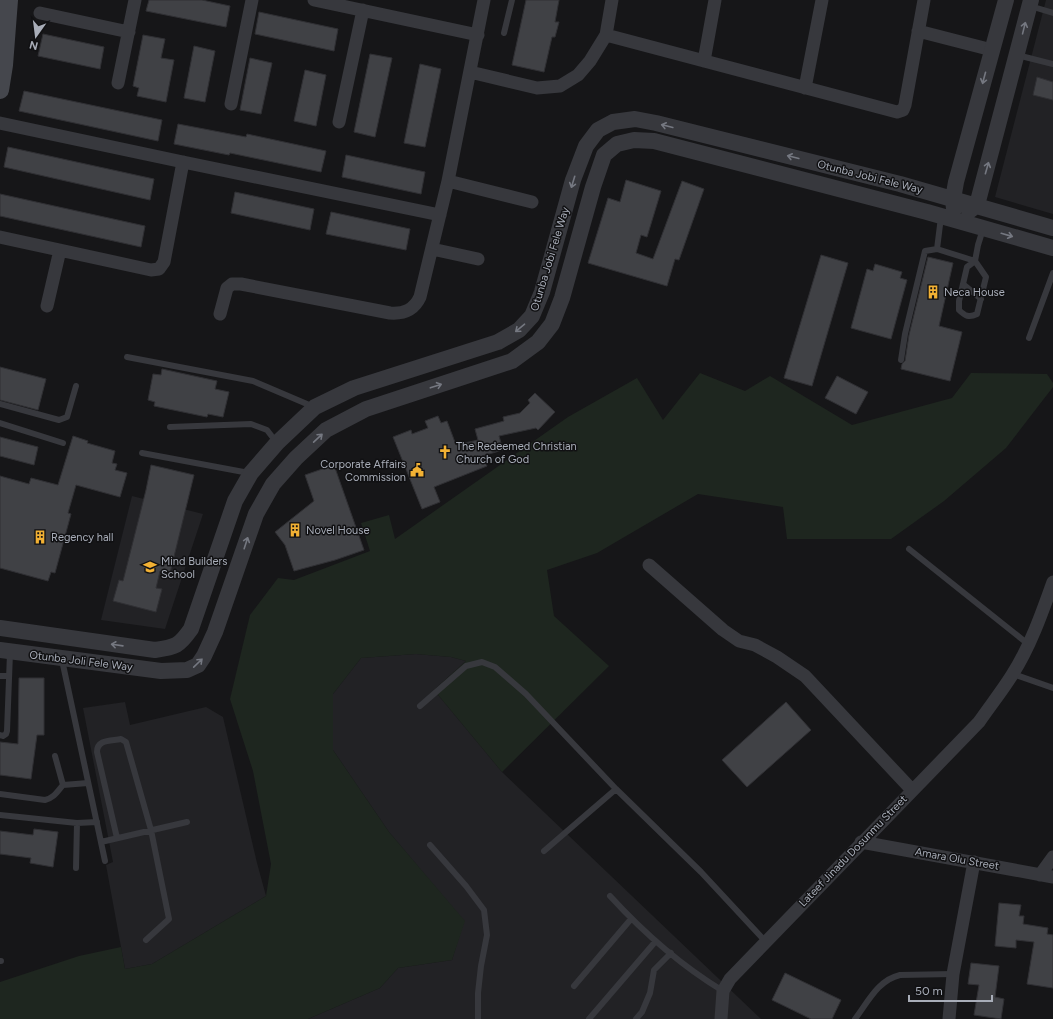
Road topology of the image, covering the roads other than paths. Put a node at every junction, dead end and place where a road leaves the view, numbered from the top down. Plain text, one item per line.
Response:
1 (8, 0) edge
2 (135, 0) edge
3 (252, 0) edge
4 (314, 0) edge
5 (484, 0) edge
6 (512, 0) edge
7 (612, 0) edge
8 (715, 0) edge
9 (822, 0) edge
10 (924, 0) edge
11 (1006, 0) edge
12 (1030, 3) edge
13 (364, 10) junction
14 (40, 13) dead end
15 (1053, 13) edge
16 (918, 31) junction
17 (129, 32) junction
18 (504, 34) dead end
19 (478, 35) junction
20 (606, 35) junction
21 (992, 50) junction
22 (1017, 55) junction
23 (704, 61) junction
24 (1053, 64) edge
25 (470, 72) junction
26 (118, 83) dead end
27 (805, 88) junction
28 (0, 90) edge
29 (231, 104) dead end
30 (973, 120) junction
31 (339, 122) dead end
32 (0, 123) edge
33 (998, 127) junction
34 (183, 162) junction
35 (448, 180) junction
36 (953, 199) junction
37 (532, 202) dead end
38 (977, 205) junction
39 (440, 216) junction
40 (949, 219) junction
41 (983, 228) junction
42 (1053, 228) edge
43 (0, 237) edge
44 (1053, 248) edge
45 (937, 249) junction
46 (60, 250) junction
47 (432, 250) junction
48 (553, 251) junction
49 (573, 256) junction
50 (478, 259) dead end
51 (975, 261) junction
52 (1053, 274) edge
53 (963, 284) junction
54 (981, 299) junction
55 (47, 306) dead end
56 (220, 314) dead end
57 (1030, 338) dead end
58 (127, 357) dead end
59 (901, 360) dead end
60 (76, 386) dead end
61 (0, 404) edge
62 (315, 407) junction
63 (0, 423) edge
64 (170, 427) dead end
65 (62, 443) dead end
66 (277, 443) junction
67 (142, 453) dead end
68 (251, 473) junction
69 (909, 549) dead end
70 (649, 565) dead end
71 (1053, 582) edge
72 (1, 629) edge
73 (1028, 644) junction
74 (155, 650) joint
75 (4, 651) edge
76 (61, 658) junction
77 (161, 672) joint
78 (1013, 674) junction
79 (0, 676) edge
80 (9, 676) junction
81 (1053, 688) edge
82 (420, 706) dead end
83 (0, 735) edge
84 (56, 756) dead end
85 (88, 783) junction
86 (62, 785) junction
87 (616, 789) junction
88 (912, 790) junction
89 (0, 794) edge
90 (0, 815) edge
91 (97, 822) junction
92 (187, 822) dead end
93 (77, 823) junction
94 (151, 830) junction
95 (117, 838) junction
96 (101, 842) junction
97 (862, 842) junction
98 (430, 845) dead end
99 (544, 851) dead end
100 (1053, 857) edge
101 (105, 861) dead end
102 (974, 862) junction
103 (76, 868) dead end
104 (1047, 876) edge
105 (610, 896) dead end
106 (631, 919) junction
107 (146, 940) dead end
108 (655, 942) junction
109 (766, 942) junction
110 (671, 953) junction
111 (953, 974) junction
112 (574, 986) dead end
113 (723, 991) junction
114 (478, 1019) edge
115 (589, 1019) edge
116 (636, 1019) edge
117 (721, 1019) edge
118 (855, 1019) edge
119 (949, 1019) edge

1 - 28 main road
2 - 17 street
3 - 29 street
4 - 13 street
5 - 19 street
6 - 18 lane
7 - 20 street
8 - 23 street
9 - 27 street
10 - 16 street
11 - 21 street
12 - 15 lane
22 -> 12 street
13 - 19 street
13 - 31 street
14 - 17 street
16 - 21 street
16 - 27 street
17 - 26 street
19 - 25 street
20 - 23 street
20 - 25 street
21 -> 30 street
22 - 24 lane
22 - 33 street
23 - 27 street
25 - 35 street
30 - 33 street
30 - 36 street
32 - 34 street
38 -> 33 street
34 - 39 street
34 - 46 street
35 - 37 street
35 - 39 street
36 - 38 street, Otunba Jobi Fele Way
36 - 40 street
36 -> 48 street, Otunba Jobi Fele Way
38 - 40 street
38 - 42 street, Otunba Jobi Fele Way
39 - 47 street
40 - 41 street, Otunba Jobi Fele Way
40 - 45 lane
40 - 49 street, Otunba Jobi Fele Way
41 -> 44 street, Otunba Jobi Fele Way
41 - 51 lane
43 - 46 street
45 - 51 lane
45 - 59 lane
46 - 55 street
47 - 50 street
47 - 56 street
48 - 49 street
48 -> 62 street, Otunba Jobi Fele Way
77 -> 49 street, Otunba Jobi Fele Way
51 - 53 lane
51 - 54 lane
52 - 57 lane
53 - 54 lane
53 - 54 lane
58 - 62 lane
60 - 61 lane
62 - 66 street, Otunba Jobi Fele Way
63 - 65 lane
64 - 66 lane
66 - 68 street, Otunba Jobi Fele Way
67 - 68 lane
68 - 74 street, Otunba Jobi Fele Way
69 - 73 lane
70 - 88 street
71 - 73 street, Lateef Jinadu Dosunmu Street
74 -> 72 street, Otunba Joli Fele Way
72 - 75 street
73 - 78 street, Lateef Jinadu Dosunmu Street
75 - 76 street, Otunba Joli Fele Way
75 - 80 lane
76 - 77 street, Otunba Joli Fele Way
76 - 85 lane
78 - 81 lane
78 - 88 street, Lateef Jinadu Dosunmu Street
79 - 80 lane
80 - 83 lane
82 - 87 lane
84 - 86 lane
85 - 86 lane
85 - 91 lane
86 - 89 lane
87 - 99 lane
87 - 109 lane
88 - 97 street, Lateef Jinadu Dosunmu Street
90 - 93 lane
91 - 93 lane
91 - 96 lane
92 - 94 lane
93 - 103 lane
94 - 95 lane
94 - 95 lane
94 - 107 lane
95 - 96 lane
96 - 101 lane
97 - 102 street, Amara Olu Street
97 - 109 street, Lateef Jinadu Dosunmu Street
98 - 114 lane
100 - 104 street
102 - 104 street, Amara Olu Street
102 - 111 street
105 - 106 lane
106 - 108 lane
106 - 112 lane
108 - 110 lane
108 - 115 lane
109 - 113 street, Lateef Jinadu Dosunmu Street
110 - 113 lane
110 - 116 lane
111 - 118 lane
111 - 119 street
113 - 117 street

